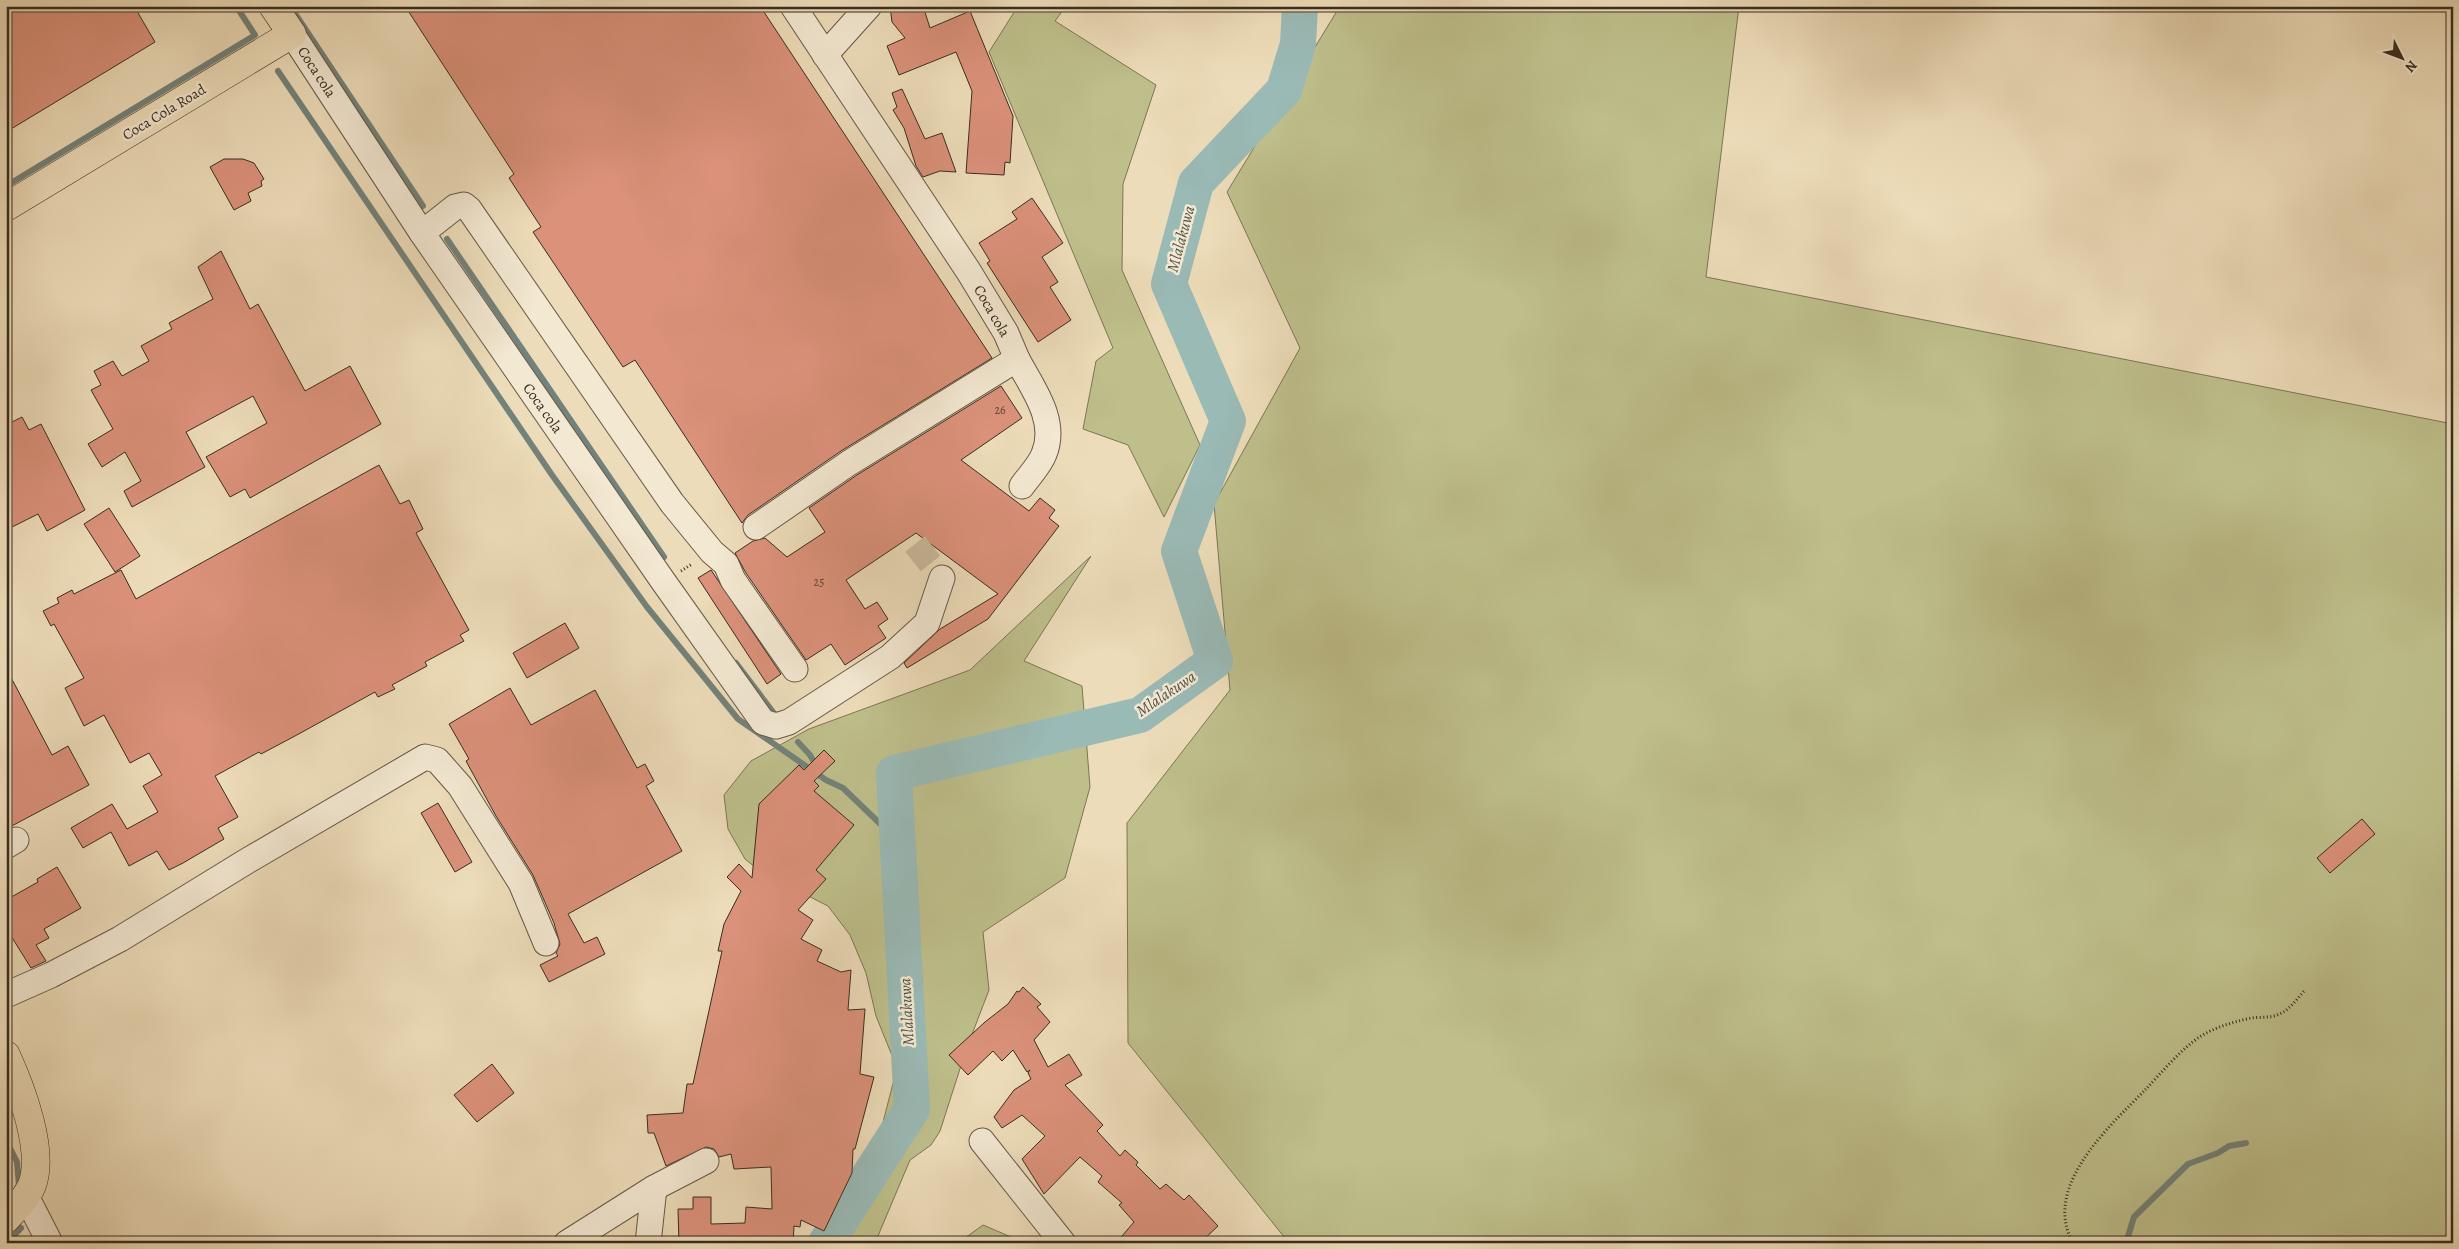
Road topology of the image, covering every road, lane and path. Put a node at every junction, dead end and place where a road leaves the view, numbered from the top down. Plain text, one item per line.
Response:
1 (273, 6) edge
2 (793, 6) edge
3 (869, 6) edge
4 (292, 34) junction
5 (825, 55) junction
6 (6, 207) edge
7 (422, 234) junction
8 (1017, 359) junction
9 (1022, 486) dead end
10 (756, 527) dead end
11 (942, 578) dead end
12 (795, 669) dead end
13 (546, 943) dead end
14 (2305, 990) dead end
15 (6, 995) edge
16 (6, 1055) edge
17 (982, 1141) dead end
18 (706, 1161) dead end
19 (654, 1188) junction
20 (26, 1196) junction
21 (6, 1218) edge
22 (50, 1243) edge
23 (567, 1243) edge
24 (648, 1243) edge
25 (1063, 1243) edge
26 (2073, 1243) edge

1 - 4 main road
2 - 5 street, Coca cola
3 - 5 street
4 - 6 main road, Coca Cola Road
4 - 7 street, Coca cola
5 - 8 street, Coca cola
7 - 11 street, Coca cola
7 - 12 street
8 - 9 street, Coca cola
8 - 10 street
13 - 15 street
14 - 26 path
16 - 20 main road
17 - 25 street
18 - 19 street
19 - 23 street
19 - 24 street
20 - 21 main road
20 - 22 street

